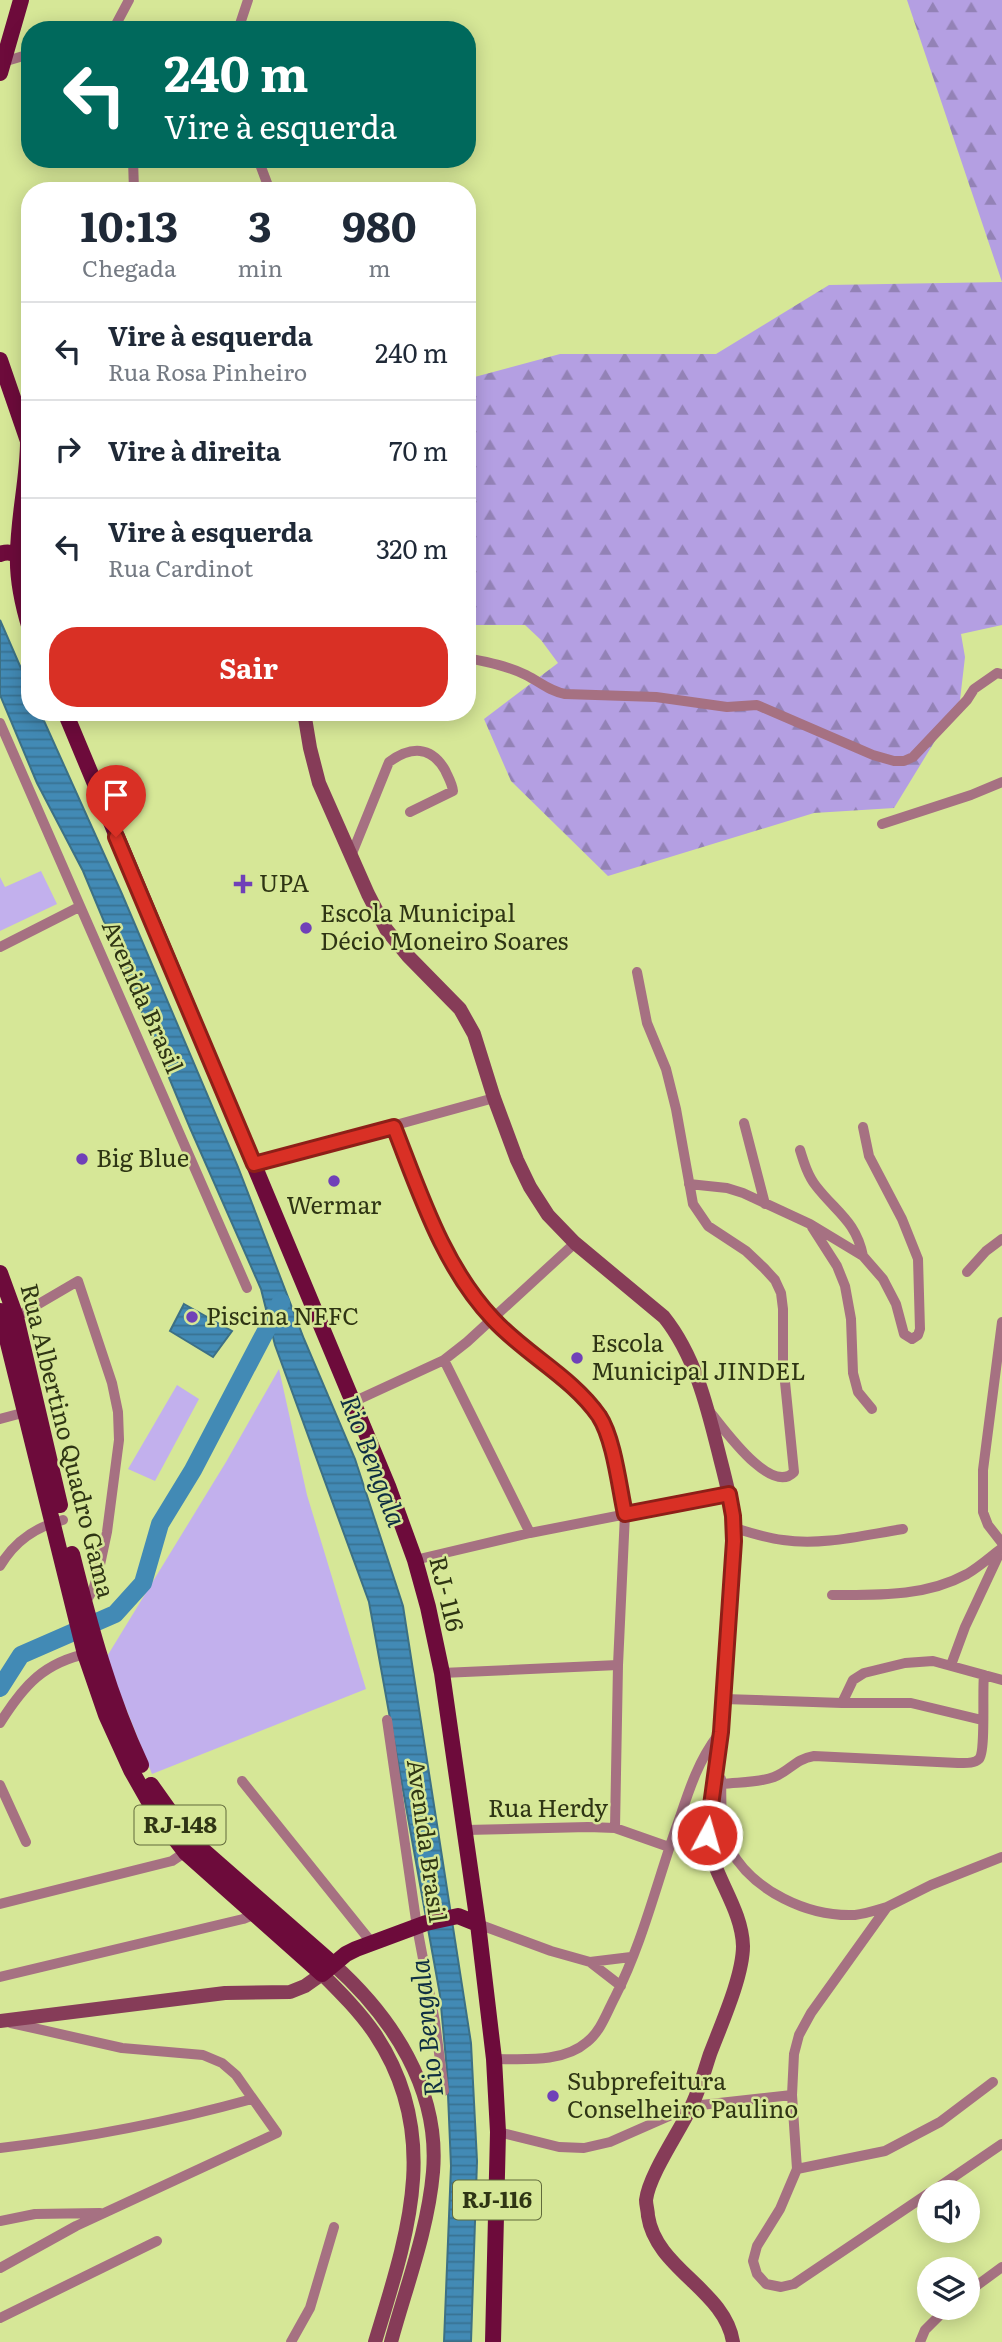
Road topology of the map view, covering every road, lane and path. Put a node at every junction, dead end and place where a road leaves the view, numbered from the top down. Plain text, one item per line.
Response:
1 (21, 0) edge
2 (129, 0) edge
3 (248, 0) edge
4 (118, 21) edge
5 (241, 21) edge
6 (21, 58) edge
7 (1, 67) edge
8 (0, 362) edge
9 (21, 421) edge
10 (21, 530) edge
11 (21, 543) edge
12 (0, 553) edge
13 (18, 555) junction
14 (21, 558) edge
15 (0, 560) edge
16 (20, 584) junction
17 (21, 588) edge
18 (476, 660) edge
19 (1002, 674) edge
20 (69, 721) edge
21 (306, 721) edge
22 (0, 723) edge
23 (1002, 782) edge
24 (410, 812) dead end
25 (882, 824) dead end
26 (351, 856) junction
27 (79, 907) junction
28 (0, 947) edge
29 (637, 972) dead end
30 (494, 1098) junction
31 (744, 1123) dead end
32 (394, 1127) junction
33 (863, 1127) dead end
34 (800, 1150) dead end
35 (254, 1164) junction
36 (689, 1184) junction
37 (765, 1204) junction
38 (810, 1224) junction
39 (1002, 1239) edge
40 (575, 1243) junction
41 (863, 1256) junction
42 (967, 1272) dead end
43 (0, 1273) edge
44 (247, 1288) dead end
45 (7, 1318) edge
46 (493, 1319) junction
47 (1002, 1322) edge
48 (444, 1360) junction
49 (999, 1367) edge
50 (353, 1402) junction
51 (707, 1409) junction
52 (872, 1409) dead end
53 (26, 1412) junction
54 (0, 1419) edge
55 (729, 1494) junction
56 (625, 1514) junction
57 (58, 1521) junction
58 (735, 1528) junction
59 (903, 1530) dead end
60 (530, 1533) junction
61 (1002, 1547) edge
62 (415, 1560) junction
63 (0, 1566) edge
64 (832, 1595) dead end
65 (82, 1616) junction
66 (90, 1647) junction
67 (951, 1664) junction
68 (618, 1665) junction
69 (442, 1673) junction
70 (984, 1675) junction
71 (1002, 1680) edge
72 (724, 1699) junction
73 (842, 1703) junction
74 (387, 1720) dead end
75 (982, 1720) junction
76 (0, 1723) edge
77 (721, 1732) junction
78 (242, 1781) dead end
79 (722, 1784) junction
80 (0, 1785) edge
81 (615, 1828) junction
82 (466, 1830) junction
83 (26, 1842) dead end
84 (669, 1846) junction
85 (191, 1848) junction
86 (1002, 1857) edge
87 (0, 1904) edge
88 (887, 1907) junction
89 (261, 1911) junction
90 (478, 1924) junction
91 (421, 1925) junction
92 (372, 1943) junction
93 (631, 1958) junction
94 (590, 1962) junction
95 (328, 1969) junction
96 (0, 1977) edge
97 (621, 1986) junction
98 (0, 2021) edge
99 (494, 2059) junction
100 (993, 2082) dead end
101 (444, 2091) dead end
102 (792, 2095) junction
103 (252, 2099) junction
104 (692, 2106) junction
105 (498, 2132) junction
106 (1002, 2144) edge
107 (0, 2148) edge
108 (797, 2169) junction
109 (949, 2180) edge
110 (917, 2202) edge
111 (103, 2213) junction
112 (0, 2221) edge
113 (334, 2227) dead end
114 (157, 2241) dead end
115 (1002, 2267) edge
116 (0, 2268) edge
117 (980, 2283) edge
118 (0, 2318) edge
119 (935, 2320) edge
120 (291, 2342) edge
121 (375, 2342) edge
122 (391, 2342) edge
123 (493, 2342) edge
124 (733, 2342) edge
125 (920, 2342) edge

1 - 7 main road
2 - 4 street
3 - 5 street
6 - 7 street
8 - 9 main road
10 - 12 street
11 - 13 main road
12 - 13 main road
13 - 14 main road
13 - 16 main road
15 - 16 main road
16 - 17 main road
18 - 19 street
20 - 35 main road, RJ- 116 / RJ-116
21 - 26 street
22 - 27 street, Avenida Brasil
23 - 25 street
24 - 26 street
26 - 30 street
27 - 28 street
27 - 44 street, Avenida Brasil
29 - 36 street
30 - 32 street
30 - 40 street
31 - 37 street
32 - 35 street
32 - 46 street
33 - 41 street
34 - 41 street
35 - 50 main road, RJ- 116 / RJ-116
36 - 37 street
36 - 51 street
37 - 38 street
38 - 41 street
38 - 52 street
39 - 42 street
40 - 46 street
40 - 51 street
43 - 45 main road, Rua Albertino Quadro Gama
45 - 53 main road, Rua Albertino Quadro Gama
45 - 57 main road, Rua Albertino Quadro Gama
45 - 65 street
46 - 48 street
46 - 56 street
47 - 49 street
48 - 50 street
48 - 60 street
49 - 61 street
50 - 62 main road, RJ- 116 / RJ-116
51 - 55 street
53 - 54 street
53 - 57 main road, Rua Albertino Quadro Gama
55 - 56 street
55 - 58 street
56 - 60 street
56 - 68 street
57 - 63 street
57 - 65 main road, Rua Albertino Quadro Gama
58 - 59 street
58 - 72 street
60 - 62 street
61 - 64 street
61 - 67 street
62 - 69 main road, RJ- 116 / RJ-116
65 - 66 main road, Rua Albertino Quadro Gama
66 - 76 street
66 - 85 main road, RJ-148
67 - 70 street
67 - 73 street
68 - 69 street
68 - 81 street
69 - 82 main road, RJ- 116 / RJ-116
70 - 71 street
70 - 75 street
72 - 73 street
72 - 77 street
73 - 75 street
74 - 91 street, Avenida Brasil
75 - 79 street
77 - 79 street
77 - 84 street
77 - 104 street
78 - 92 street
79 - 88 street
80 - 83 street
81 - 82 street, Rua Herdy
81 - 84 street, Rua Herdy
82 - 90 main road, RJ- 116 / RJ-116
84 - 93 street
85 - 87 street
85 - 89 main road, RJ-148
86 - 88 street
88 - 102 street
89 - 95 main road, RJ-148
89 - 96 street
90 - 91 main road
90 - 94 street
90 - 99 main road, RJ- 116 / RJ-116
91 - 92 main road
91 - 101 street, Avenida Brasil
92 - 95 main road
93 - 94 street
93 - 97 street
94 - 97 street
95 - 98 street
95 - 121 street, RJ-148
95 - 122 street, RJ-148
97 - 99 street
98 - 103 street
99 - 105 main road, RJ- 116 / RJ-116
100 - 108 street
102 - 104 street
102 - 108 street
103 - 107 street
103 - 111 street
104 - 105 street
104 - 124 street
105 - 123 main road, RJ- 116 / RJ-116
106 - 109 street
108 - 110 street
111 - 112 street
111 - 116 street
113 - 120 street
114 - 118 street
115 - 117 street
119 - 125 street

